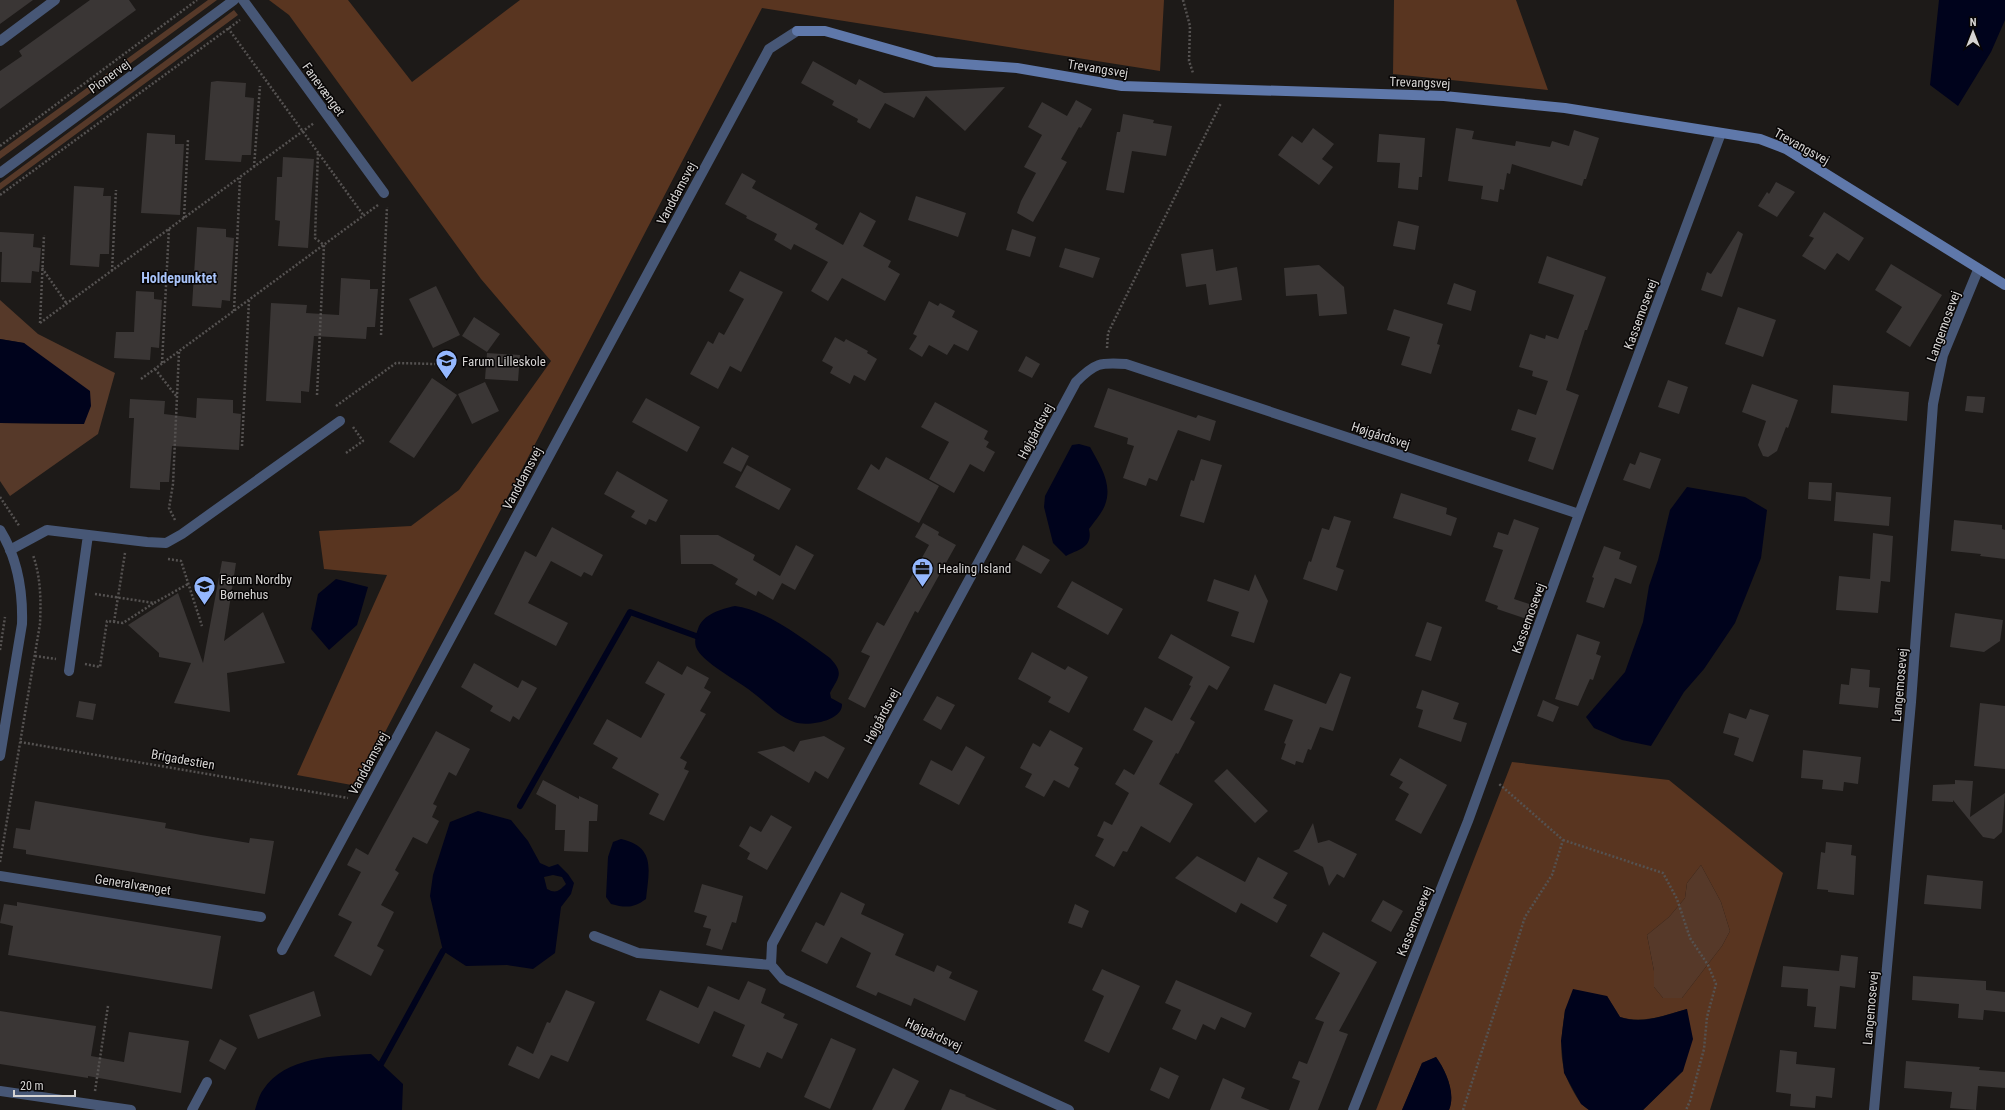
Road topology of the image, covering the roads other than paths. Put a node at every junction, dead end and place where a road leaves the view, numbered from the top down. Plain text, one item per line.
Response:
1 (55, 0) edge
2 (234, 0) edge
3 (243, 0) edge
4 (797, 31) joint
5 (0, 41) edge
6 (1721, 133) junction
7 (0, 173) edge
8 (386, 195) road end
9 (1978, 270) junction
10 (2005, 285) edge
11 (340, 421) dead end
12 (1579, 514) junction
13 (0, 530) edge
14 (88, 535) junction
15 (3, 542) edge
16 (10, 550) junction
17 (70, 666) road end
18 (0, 756) edge
19 (0, 876) edge
20 (261, 918) dead end
21 (594, 936) dead end
22 (282, 950) dead end
23 (771, 965) junction
24 (207, 1082) dead end
25 (0, 1091) edge
26 (130, 1110) edge
27 (192, 1110) edge
28 (1069, 1110) edge
29 (1353, 1110) edge
30 (1874, 1110) edge

1 - 5 street
2 - 7 street, Pionervej
3 - 8 street, Fanevænget
4 - 6 street, Trevangsvej
4 - 22 street, Vanddamsvej
6 - 9 street, Trevangsvej
6 - 12 street, Kassemosevej
9 - 10 street, Trevangsvej
9 - 30 street, Langemosevej
11 - 14 street
12 - 23 street, Højgårdsvej
12 - 29 street, Kassemosevej
13 - 15 street
14 - 16 street
14 - 17 street
15 - 16 street
16 - 18 street
19 - 20 street, Generalvænget
21 - 23 street
23 - 28 street, Højgårdsvej
24 - 27 street
25 - 26 street

